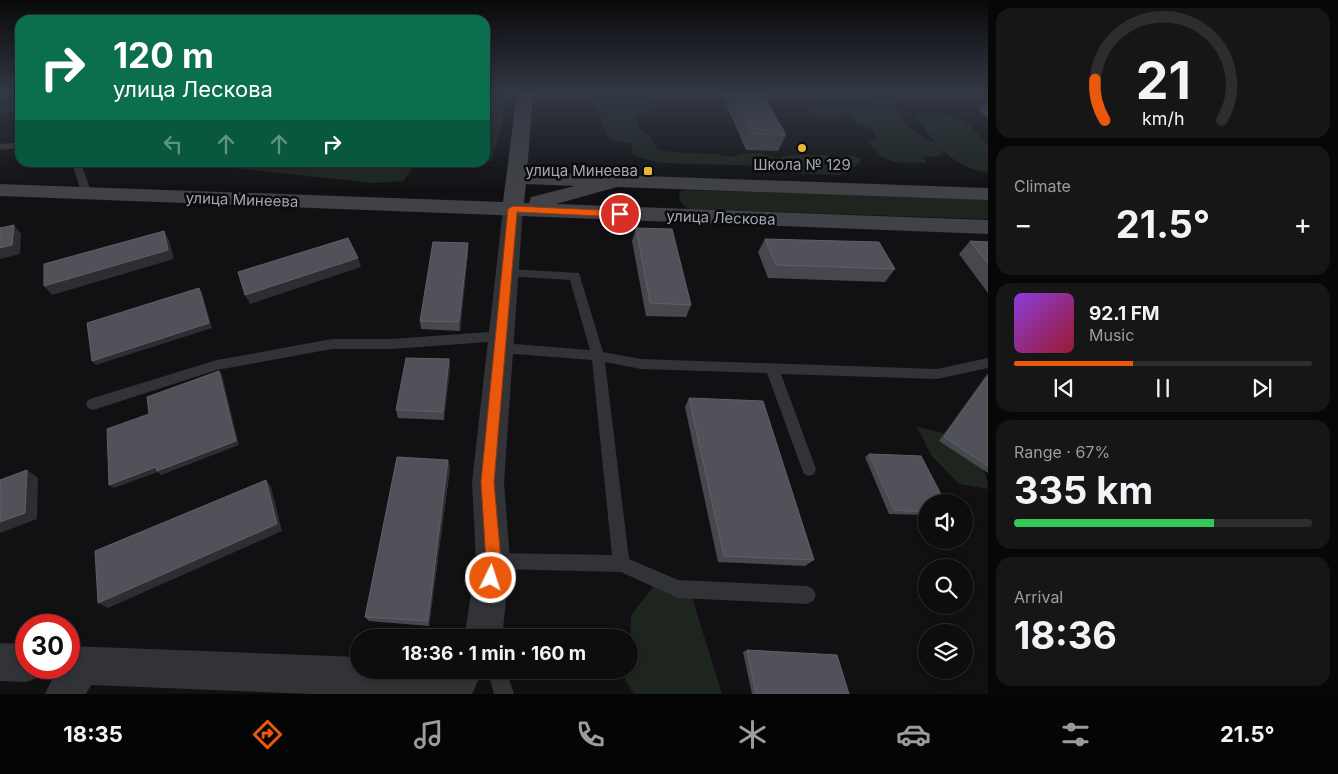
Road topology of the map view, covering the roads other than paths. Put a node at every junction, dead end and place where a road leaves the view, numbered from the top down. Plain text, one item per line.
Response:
1 (522, 125) edge
2 (15, 146) edge
3 (0, 147) edge
4 (77, 167) edge
5 (516, 178) junction
6 (616, 181) junction
7 (594, 187) junction
8 (0, 190) edge
9 (87, 194) junction
10 (988, 194) edge
11 (513, 209) junction
12 (620, 214) junction
13 (988, 227) edge
14 (508, 273) junction
15 (502, 342) junction
16 (598, 356) junction
17 (988, 363) edge
18 (772, 368) junction
19 (92, 404) dead end
20 (809, 470) dead end
21 (493, 561) junction
22 (622, 564) junction
23 (807, 595) dead end
24 (485, 629) edge
25 (0, 662) edge
26 (15, 663) edge
27 (80, 675) edge
28 (350, 679) edge
29 (381, 679) edge
30 (459, 679) edge
31 (500, 679) edge
32 (504, 694) edge

1 - 5 main road
2 - 3 lane
4 - 9 lane
5 - 6 main road
5 - 11 main road
6 - 7 main road, улица Лескова
6 - 10 main road, улица Лескова
7 - 11 main road, улица Лескова
7 - 12 main road
8 - 9 main road, улица Минеева
9 - 11 main road, улица Минеева
11 - 12 main road, улица Лескова
11 - 14 street
12 - 13 main road, улица Лескова
14 - 15 street
14 - 16 lane
15 - 16 lane
15 - 19 lane
15 - 21 street
16 - 18 lane
16 - 22 lane
17 - 18 lane
18 - 20 lane
21 - 22 lane
21 - 24 street
22 - 23 lane
25 - 26 street
27 - 28 street
29 - 30 street
31 - 32 lane

